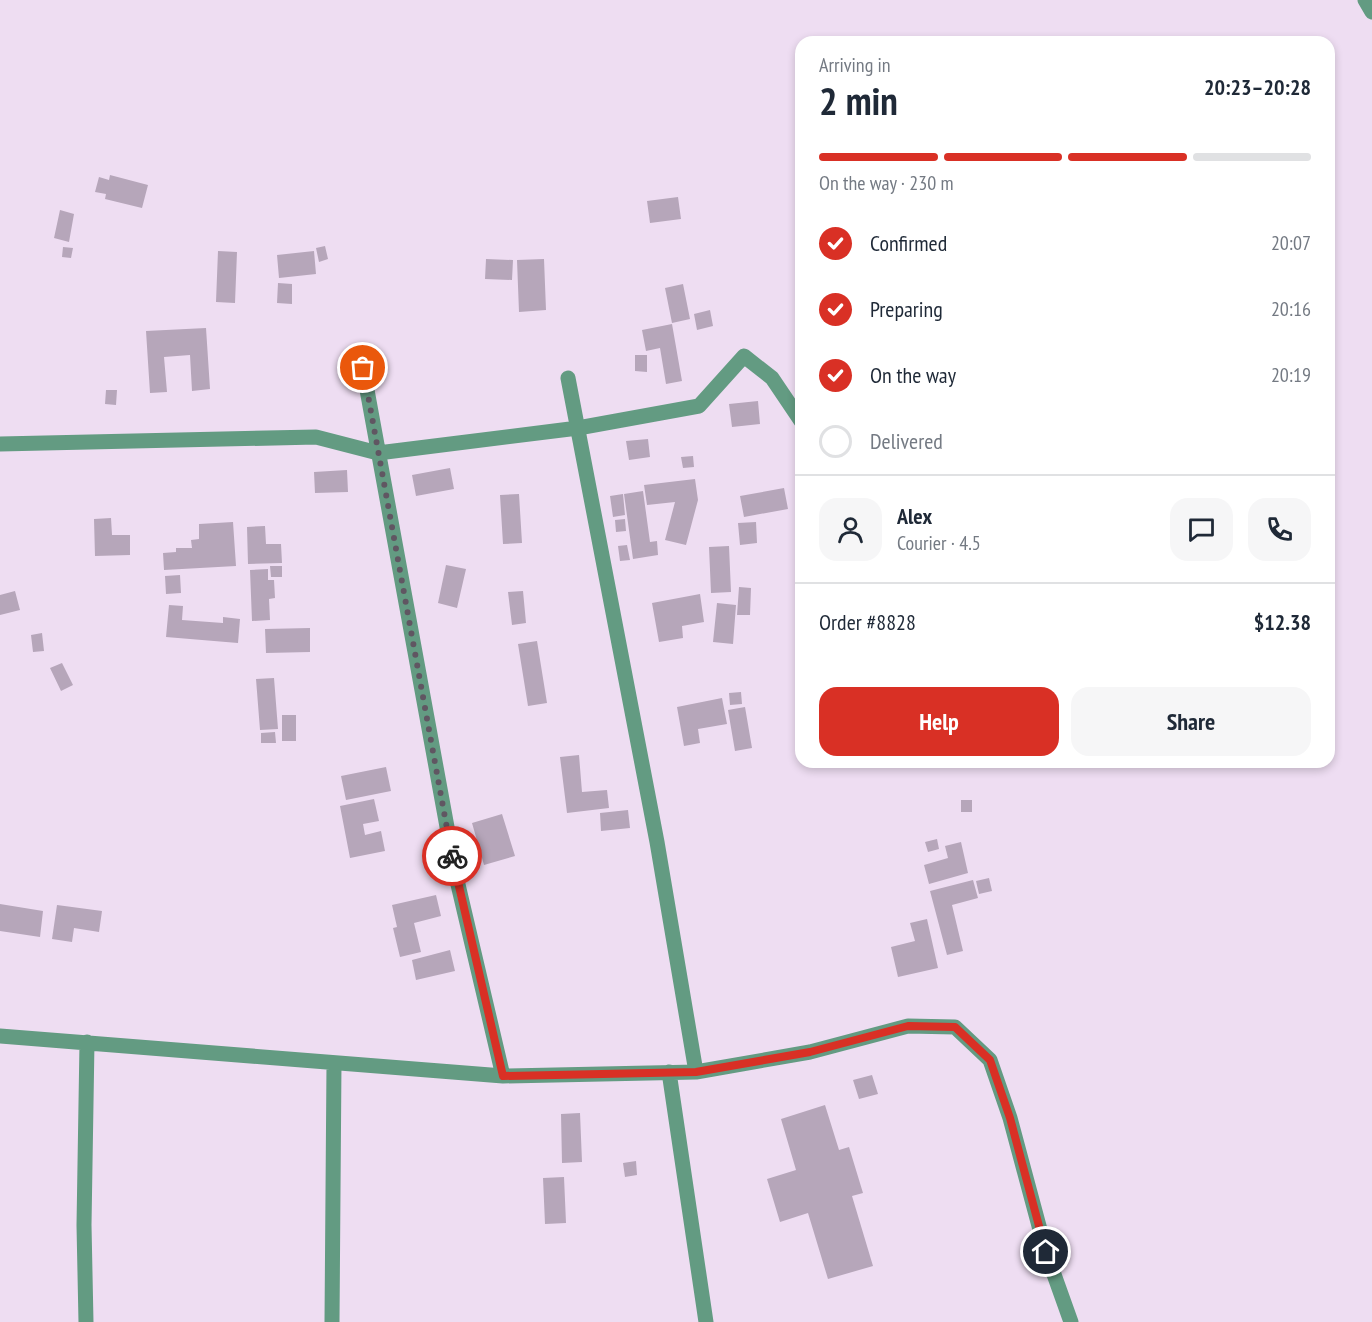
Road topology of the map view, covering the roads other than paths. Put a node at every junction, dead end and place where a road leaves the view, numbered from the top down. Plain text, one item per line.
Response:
1 (1365, 0) edge
2 (1372, 12) edge
3 (363, 368) dead end
4 (568, 378) dead end
5 (795, 412) edge
6 (578, 428) junction
7 (0, 444) edge
8 (378, 453) junction
9 (0, 1036) edge
10 (87, 1041) junction
11 (334, 1063) junction
12 (669, 1072) junction
13 (696, 1072) junction
14 (503, 1076) junction
15 (86, 1322) edge
16 (332, 1322) edge
17 (706, 1322) edge
18 (1071, 1322) edge

1 - 2 street
3 - 8 street
4 - 6 street
5 - 6 street
6 - 8 street
6 - 13 street
7 - 8 street
8 - 14 street
9 - 10 street
10 - 11 street
10 - 15 street
11 - 14 street
11 - 16 street
12 - 13 street
12 - 14 street
12 - 17 street
13 - 18 street

